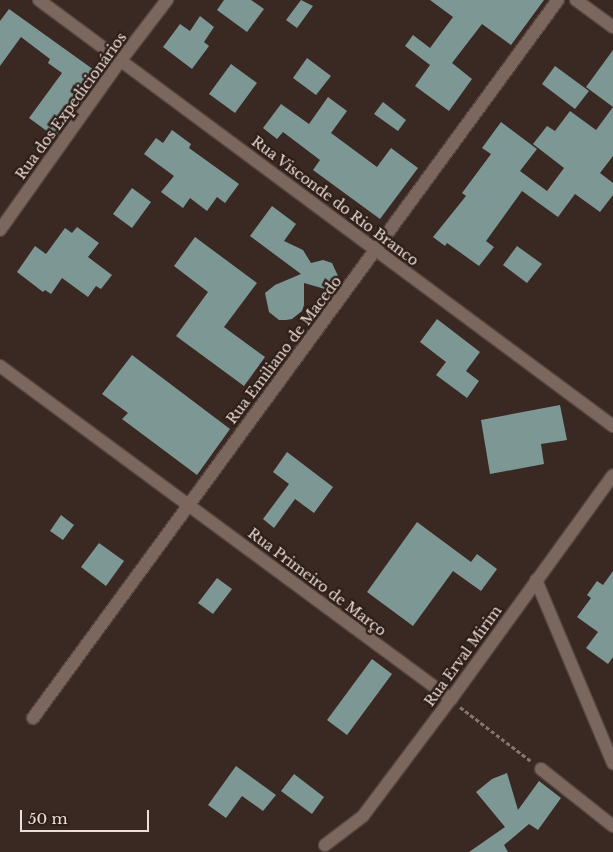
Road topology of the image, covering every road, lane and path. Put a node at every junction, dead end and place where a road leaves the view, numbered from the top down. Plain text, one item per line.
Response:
1 (39, 0) edge
2 (167, 0) edge
3 (558, 0) edge
4 (576, 0) edge
5 (613, 27) edge
6 (121, 60) junction
7 (0, 230) edge
8 (377, 251) junction
9 (0, 366) edge
10 (613, 426) edge
11 (613, 474) edge
12 (187, 504) junction
13 (536, 580) junction
14 (451, 699) junction
15 (33, 718) dead end
16 (613, 763) edge
17 (541, 769) joint
18 (613, 826) edge
19 (326, 845) dead end

1 - 6 street, Rua Visconde do Rio Branco
2 - 6 street, Rua dos Expedicionários
3 - 8 street, Rua Emiliano de Macedo
4 - 5 street
6 - 7 street, Rua dos Expedicionários
6 - 8 street, Rua Visconde do Rio Branco
8 - 10 street, Rua Visconde do Rio Branco
8 - 12 street, Rua Emiliano de Macedo
9 - 12 street, Rua Primeiro de Março
11 - 13 street, Rua Erval Mirim
12 - 14 street, Rua Primeiro de Março
12 - 15 street, Rua Emiliano de Macedo
13 - 14 street, Rua Erval Mirim
13 - 16 street
14 - 17 path
14 - 19 street, Rua Erval Mirim
17 - 18 street

